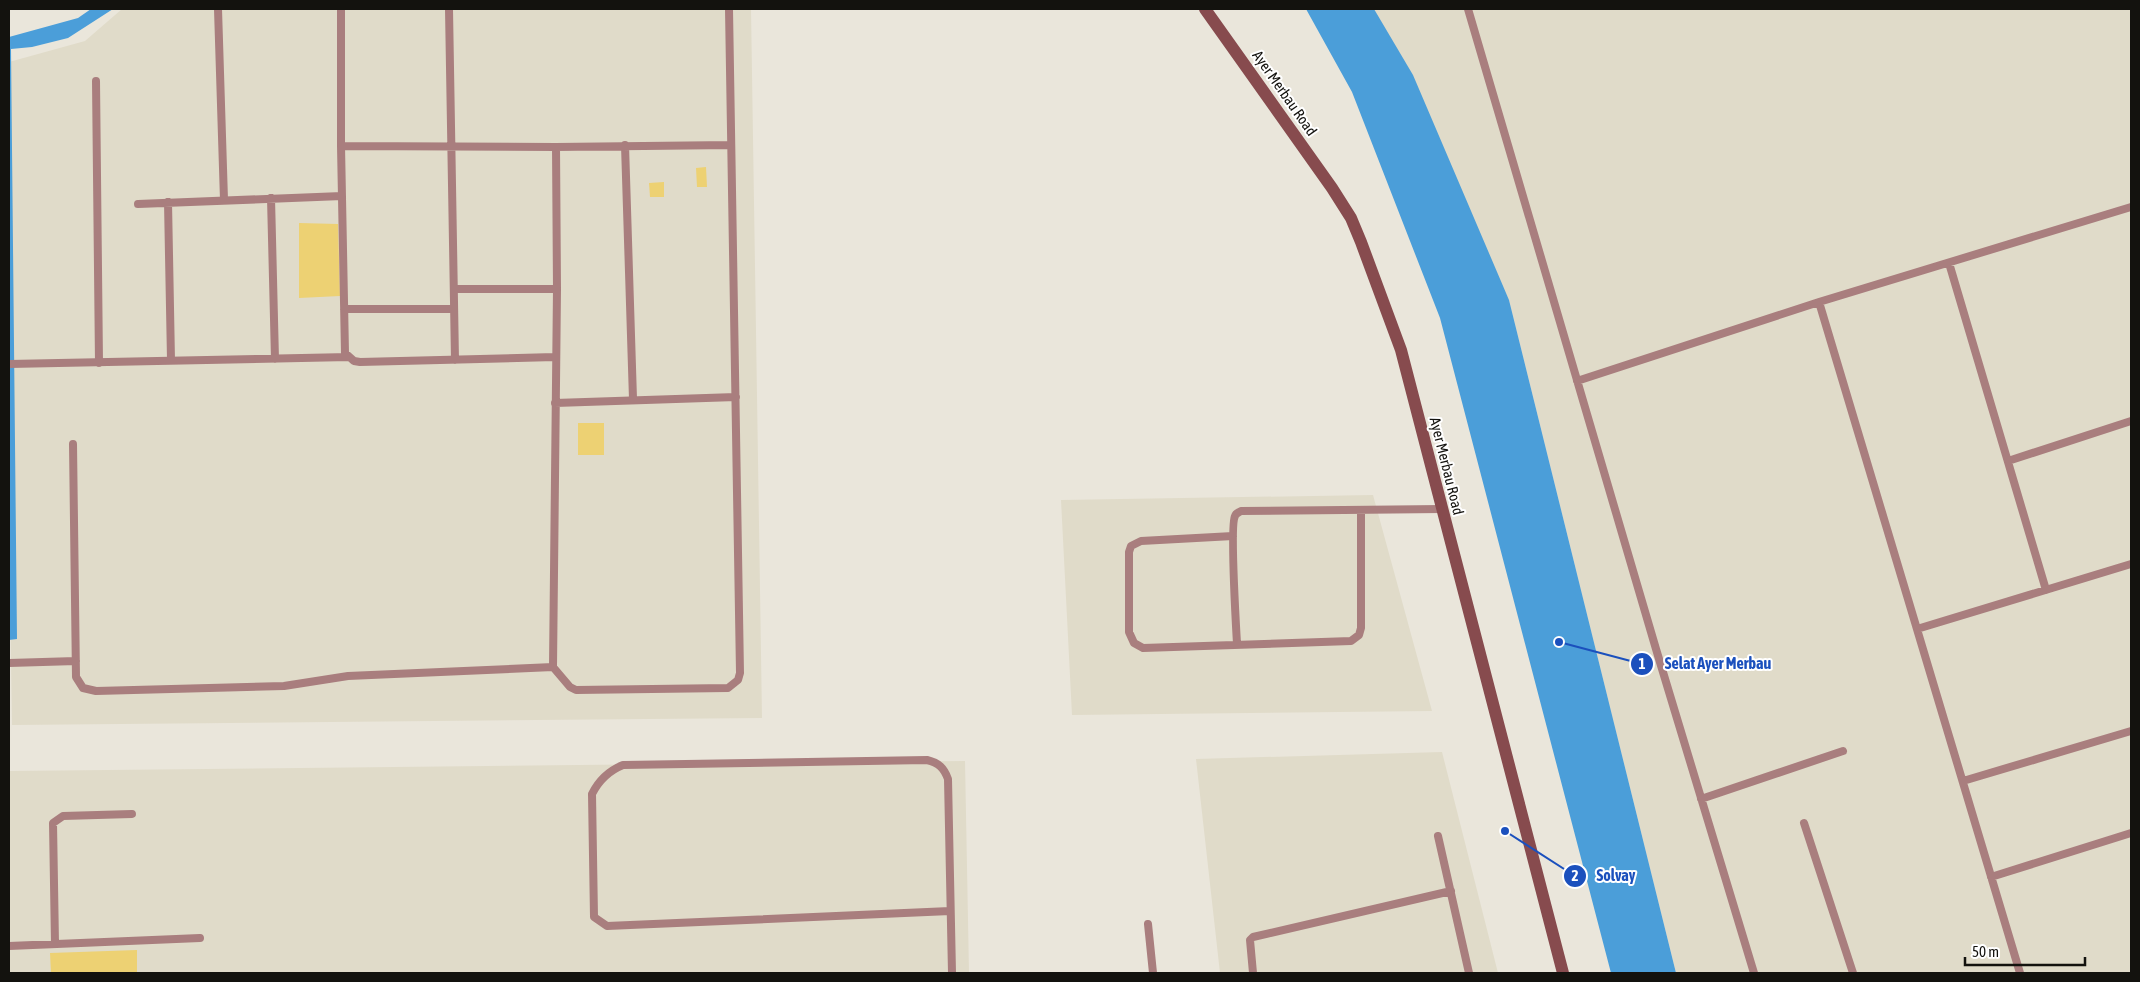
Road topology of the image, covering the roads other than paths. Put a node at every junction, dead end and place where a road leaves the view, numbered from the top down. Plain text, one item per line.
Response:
1 (218, 9) edge
2 (341, 9) edge
3 (449, 9) edge
4 (729, 9) edge
5 (1205, 9) edge
6 (1468, 9) edge
7 (96, 81) dead end
8 (624, 145) junction
9 (731, 145) junction
10 (341, 146) junction
11 (452, 147) junction
12 (556, 147) junction
13 (342, 196) junction
14 (271, 198) junction
15 (224, 200) junction
16 (168, 202) junction
17 (138, 204) dead end
18 (2131, 207) edge
19 (1949, 263) junction
20 (454, 289) junction
21 (557, 289) junction
22 (1819, 302) junction
23 (344, 309) junction
24 (454, 309) junction
25 (350, 357) junction
26 (555, 357) junction
27 (275, 359) junction
28 (171, 360) junction
29 (455, 360) junction
30 (99, 363) junction
31 (9, 364) edge
32 (1577, 381) junction
33 (736, 396) junction
34 (633, 399) junction
35 (555, 402) junction
36 (2131, 421) edge
37 (72, 444) dead end
38 (2008, 461) junction
39 (1361, 510) junction
40 (1442, 510) junction
41 (1233, 536) junction
42 (2131, 564) edge
43 (2046, 590) junction
44 (1917, 629) junction
45 (1237, 644) junction
46 (76, 661) junction
47 (9, 663) edge
48 (554, 667) junction
49 (2131, 730) edge
50 (1843, 751) dead end
51 (1963, 781) junction
52 (1701, 799) junction
53 (132, 814) dead end
54 (1804, 823) dead end
55 (2131, 833) edge
56 (1438, 836) dead end
57 (1991, 877) junction
58 (1450, 891) junction
59 (950, 911) junction
60 (1148, 924) dead end
61 (200, 938) dead end
62 (54, 944) junction
63 (9, 946) edge
64 (952, 973) edge
65 (1153, 973) edge
66 (1253, 973) edge
67 (1470, 973) edge
68 (1563, 973) edge
69 (1754, 973) edge
70 (1853, 973) edge
71 (2020, 973) edge

1 - 15 lane
2 - 10 lane
3 - 11 lane
4 - 9 lane
5 - 40 street, Ayer Merbau Road
6 - 32 lane
7 - 30 lane
8 - 9 lane
8 - 12 lane
8 - 34 lane
9 - 33 lane
10 - 11 lane
10 - 13 lane
11 - 12 lane
11 - 20 lane
12 - 21 lane
13 - 14 lane
13 - 23 lane
14 - 15 lane
14 - 27 lane
15 - 16 lane
16 - 17 lane
16 - 28 lane
18 - 19 lane
19 - 22 lane
19 - 38 lane
20 - 21 lane
20 - 24 lane
21 - 26 lane
22 - 32 lane
22 - 44 lane
23 - 24 lane
23 - 25 lane
24 - 29 lane
25 - 27 lane
25 - 29 lane
26 - 29 lane
26 - 35 lane
27 - 28 lane
28 - 30 lane
30 - 31 lane
32 - 52 lane
33 - 34 lane
33 - 48 lane
34 - 35 lane
35 - 48 lane
36 - 38 lane
37 - 46 lane
38 - 43 lane
39 - 40 lane
39 - 41 lane
39 - 45 lane
40 - 68 street, Ayer Merbau Road
41 - 45 lane
41 - 45 lane
42 - 43 lane
43 - 44 lane
44 - 51 lane
46 - 47 lane
46 - 48 lane
49 - 51 lane
50 - 52 lane
51 - 57 lane
52 - 69 lane
53 - 62 lane
54 - 70 lane
55 - 57 lane
56 - 58 lane
57 - 71 lane
58 - 66 lane
58 - 67 lane
59 - 59 lane
59 - 64 lane
60 - 65 lane
61 - 62 lane
62 - 63 lane

